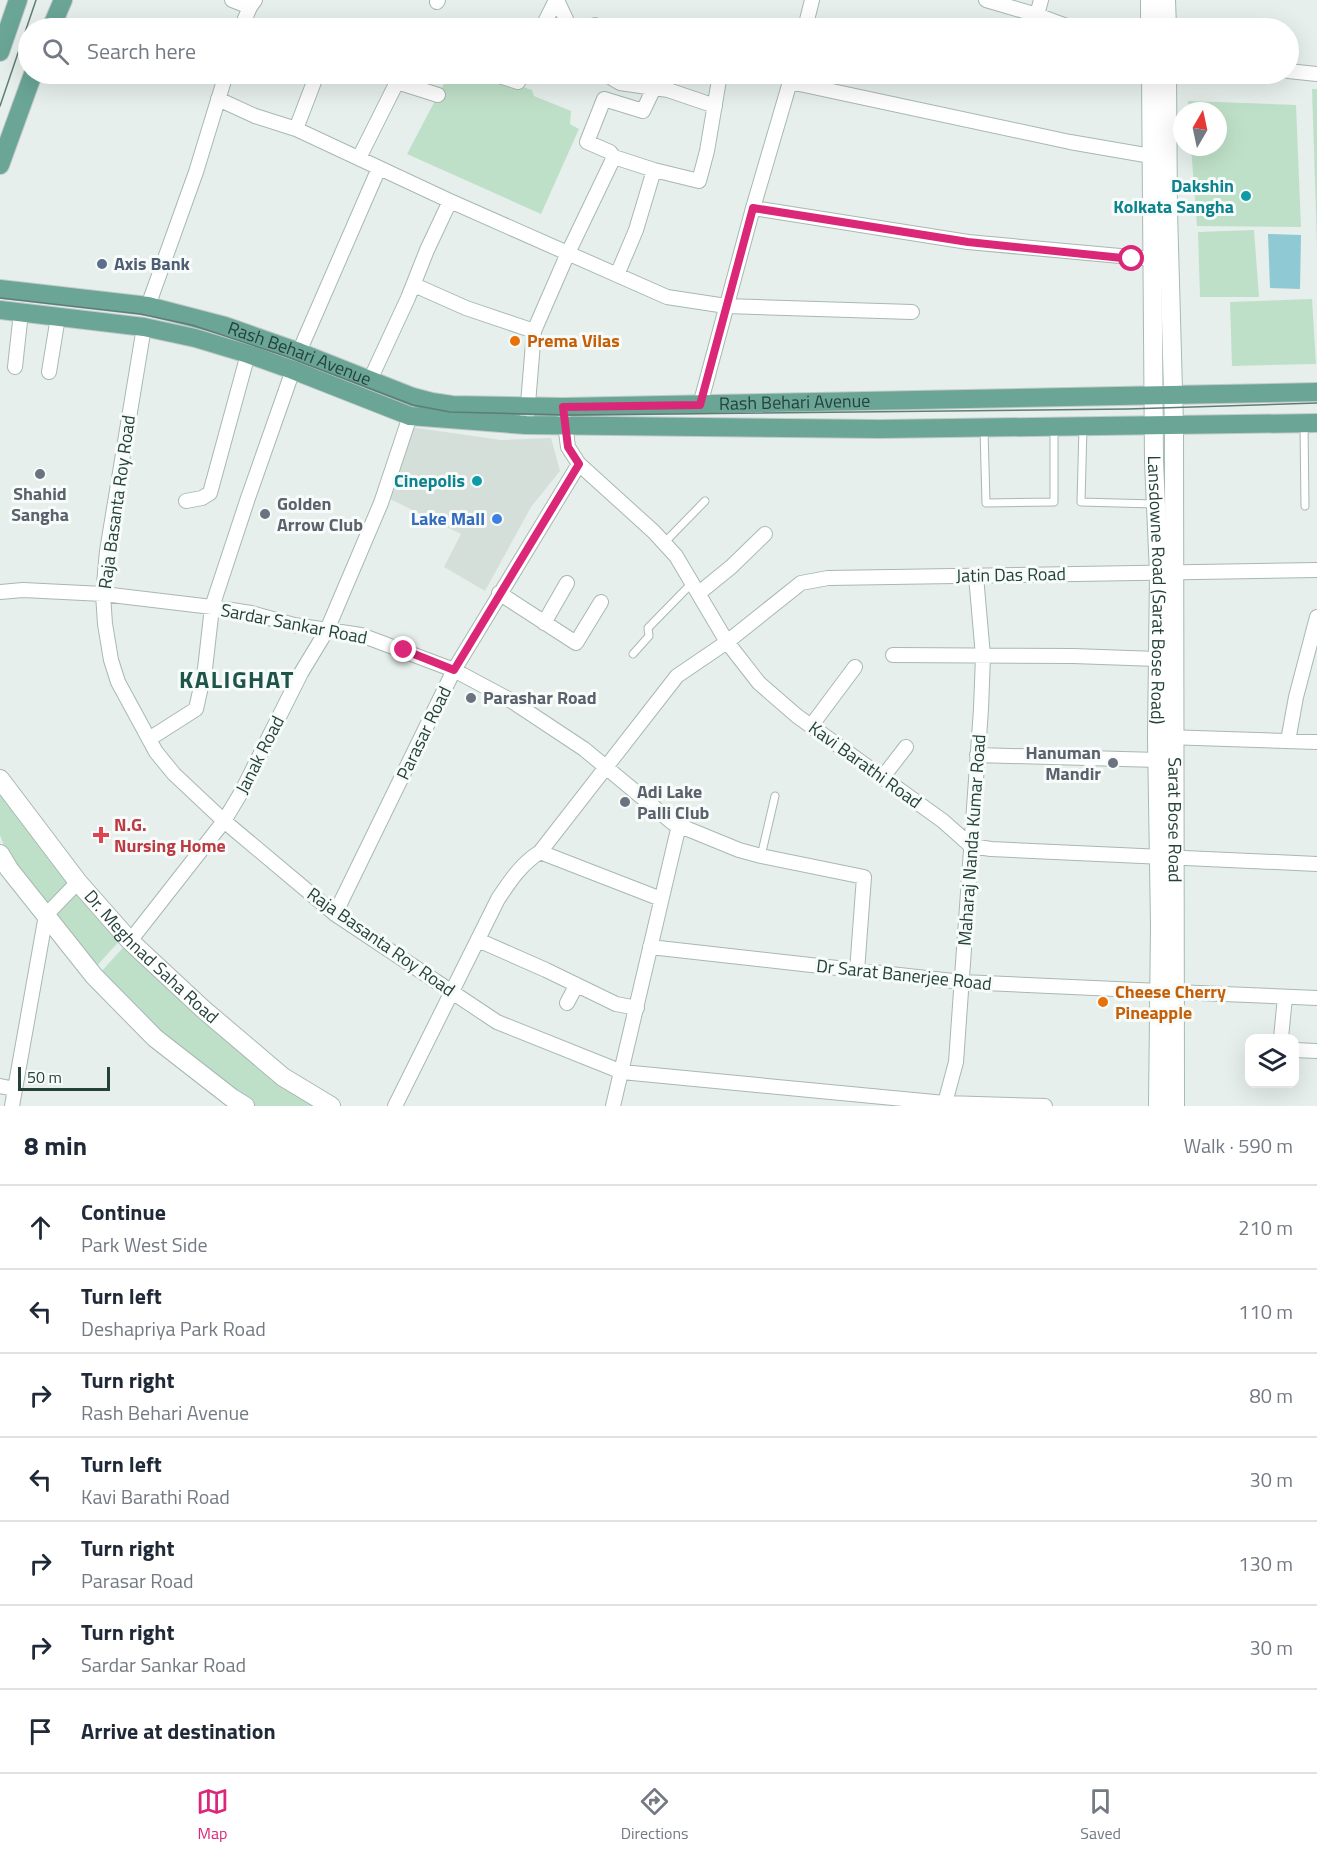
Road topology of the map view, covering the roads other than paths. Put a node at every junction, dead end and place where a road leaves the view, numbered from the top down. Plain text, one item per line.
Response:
1 (18, 0) edge
2 (63, 0) edge
3 (232, 0) edge
4 (556, 0) edge
5 (812, 0) edge
6 (986, 0) edge
7 (1041, 0) edge
8 (1150, 0) edge
9 (1166, 0) edge
10 (252, 4) edge
11 (1037, 15) junction
12 (55, 18) edge
13 (246, 18) edge
14 (547, 18) edge
15 (565, 18) edge
16 (807, 18) edge
17 (1045, 18) edge
18 (1150, 18) edge
19 (1167, 18) edge
20 (0, 52) edge
21 (1299, 72) edge
22 (1317, 74) edge
23 (29, 84) edge
24 (223, 84) edge
25 (313, 84) edge
26 (390, 84) edge
27 (408, 84) edge
28 (627, 84) edge
29 (718, 84) edge
30 (789, 84) edge
31 (817, 84) edge
32 (1151, 84) edge
33 (1167, 84) edge
34 (654, 88) junction
35 (438, 95) dead end
36 (218, 99) junction
37 (715, 105) junction
38 (296, 129) junction
39 (1151, 156) junction
40 (614, 157) junction
41 (359, 158) junction
42 (0, 165) edge
43 (379, 168) junction
44 (654, 170) junction
45 (450, 201) junction
46 (753, 208) junction
47 (568, 253) junction
48 (1153, 260) junction
49 (617, 274) junction
50 (413, 287) junction
51 (0, 289) edge
52 (148, 306) junction
53 (726, 306) junction
54 (0, 310) edge
55 (21, 312) junction
56 (912, 312) dead end
57 (57, 317) junction
58 (144, 327) junction
59 (534, 331) junction
60 (298, 352) junction
61 (248, 354) junction
62 (15, 367) dead end
63 (293, 370) junction
64 (49, 372) dead end
65 (370, 380) junction
66 (1317, 392) edge
67 (1153, 394) junction
68 (1173, 394) junction
69 (879, 402) junction
70 (700, 405) junction
71 (528, 406) junction
72 (563, 407) junction
73 (411, 416) junction
74 (1310, 423) edge
75 (526, 425) junction
76 (565, 426) junction
77 (1155, 426) junction
78 (1174, 426) junction
79 (1083, 427) junction
80 (984, 428) junction
81 (1054, 428) junction
82 (880, 429) junction
83 (579, 464) junction
84 (186, 501) dead end
85 (705, 501) dead end
86 (1155, 504) junction
87 (1305, 506) dead end
88 (765, 534) dead end
89 (664, 543) junction
90 (1317, 570) edge
91 (1166, 573) junction
92 (976, 576) junction
93 (567, 583) dead end
94 (695, 588) junction
95 (0, 592) edge
96 (499, 593) junction
97 (103, 594) junction
98 (601, 602) dead end
99 (212, 607) junction
100 (1317, 617) edge
101 (544, 623) junction
102 (327, 630) junction
103 (727, 642) junction
104 (633, 654) dead end
105 (893, 656) dead end
106 (983, 656) junction
107 (1157, 659) junction
108 (855, 666) dead end
109 (454, 670) junction
110 (811, 726) junction
111 (1166, 737) junction
112 (149, 739) junction
113 (1288, 741) junction
114 (1317, 742) edge
115 (906, 747) dead end
116 (977, 755) junction
117 (1158, 760) junction
118 (606, 769) junction
119 (882, 778) junction
120 (0, 779) edge
121 (775, 796) dead end
122 (225, 821) junction
123 (679, 825) junction
124 (971, 846) junction
125 (540, 852) junction
126 (0, 854) edge
127 (761, 856) junction
128 (1168, 857) junction
129 (1317, 864) edge
130 (78, 882) junction
131 (661, 899) junction
132 (335, 914) junction
133 (46, 915) junction
134 (478, 940) junction
135 (130, 941) junction
136 (650, 946) junction
137 (857, 971) junction
138 (962, 982) junction
139 (576, 986) junction
140 (451, 992) junction
141 (1167, 992) junction
142 (1285, 997) junction
143 (1317, 998) edge
144 (567, 1003) dead end
145 (637, 1008) junction
146 (1281, 1034) edge
147 (1299, 1050) edge
148 (1317, 1051) edge
149 (622, 1071) junction
150 (0, 1086) edge
151 (15, 1089) junction
152 (945, 1103) junction
153 (12, 1106) edge
154 (245, 1106) edge
155 (331, 1106) edge
156 (395, 1106) edge
157 (613, 1106) edge
158 (1045, 1106) edge
159 (1158, 1106) edge
160 (1175, 1106) edge

1 - 20 main road
2 - 12 main road
3 - 10 street
4 - 14 street
4 - 15 street
5 - 16 street
6 - 11 street
7 - 11 street
8 - 18 main road
9 - 19 main road
10 - 13 street
11 - 17 street
21 - 22 street
23 - 42 main road
24 - 36 street
25 - 38 street
26 - 41 street
27 - 35 street
28 - 34 street
29 - 37 street
30 - 46 street
31 - 39 street
32 - 39 main road, Lansdowne Road (Sarat Bose Road)
33 - 68 main road
34 - 37 street
34 - 40 street
36 - 38 street
36 - 52 street
37 - 44 street
38 - 41 street
39 - 48 main road, Lansdowne Road (Sarat Bose Road)
40 - 44 street
40 - 47 street
41 - 43 street
43 - 45 street
43 - 60 street
44 - 49 street
45 - 47 street
45 - 50 street
46 - 48 street
46 - 53 street
47 - 49 street
47 - 59 street
48 - 67 main road, Lansdowne Road (Sarat Bose Road)
49 - 53 street
50 - 59 street
50 - 65 street
51 - 52 main road, Rash Behari Avenue
52 - 60 main road, Rash Behari Avenue
53 - 56 street
53 - 70 street
54 - 55 main road, Rash Behari Avenue
55 - 57 main road, Rash Behari Avenue
55 - 62 street
57 - 58 main road, Rash Behari Avenue
57 - 64 street
58 - 61 main road, Rash Behari Avenue
58 - 97 street, Raja Basanta Roy Road
59 - 71 street
60 - 65 main road, Rash Behari Avenue
61 - 63 main road, Rash Behari Avenue
61 - 84 street
63 - 73 main road, Rash Behari Avenue
63 - 99 street
65 - 71 main road, Rash Behari Avenue
66 - 68 main road, Rash Behari Avenue
67 - 68 main road, Rash Behari Avenue
67 - 69 main road, Rash Behari Avenue
67 - 77 main road, Lansdowne Road (Sarat Bose Road)
68 - 78 main road
69 - 70 main road, Rash Behari Avenue
69 - 82 main road
70 - 72 main road, Rash Behari Avenue
71 - 72 main road, Rash Behari Avenue
71 - 75 street
72 - 76 street, Kavi Barathi Road
73 - 75 main road, Rash Behari Avenue
73 - 102 street, Janak Road
74 - 78 main road, Rash Behari Avenue
74 - 87 lane
75 - 76 main road, Rash Behari Avenue
76 - 82 main road, Rash Behari Avenue
76 - 83 street, Kavi Barathi Road
77 - 78 main road, Rash Behari Avenue
77 - 79 main road, Rash Behari Avenue
77 - 86 main road, Lansdowne Road (Sarat Bose Road)
78 - 91 main road, Sarat Bose Road
79 - 81 main road, Rash Behari Avenue
79 - 86 lane
80 - 81 main road, Rash Behari Avenue
80 - 81 lane
80 - 82 main road, Rash Behari Avenue
83 - 89 street, Kavi Barathi Road
83 - 96 street, Parasar Road
85 - 89 lane
86 - 91 main road, Lansdowne Road (Sarat Bose Road)
88 - 94 street
89 - 94 street, Kavi Barathi Road
90 - 91 street, Jatin Das Road
91 - 92 street, Jatin Das Road
91 - 107 main road, Lansdowne Road (Sarat Bose Road)
91 - 111 main road, Sarat Bose Road
92 - 103 street, Jatin Das Road
92 - 106 street, Maharaj Nanda Kumar Road
93 - 101 street
94 - 103 street, Kavi Barathi Road
94 - 104 lane
95 - 97 street, Sardar Sankar Road
96 - 101 street
96 - 109 street, Parasar Road
97 - 99 street, Sardar Sankar Road
97 - 112 street, Raja Basanta Roy Road
98 - 101 street
99 - 102 street, Sardar Sankar Road
99 - 112 street
100 - 113 street
102 - 109 street, Sardar Sankar Road
102 - 122 street, Janak Road
103 - 110 street, Kavi Barathi Road
103 - 118 street, Jatin Das Road
105 - 106 street
106 - 107 street
106 - 116 street, Maharaj Nanda Kumar Road
107 - 111 main road, Lansdowne Road (Sarat Bose Road)
108 - 110 street
109 - 118 street, Sardar Sankar Road
109 - 132 street, Parasar Road
110 - 119 street, Kavi Barathi Road
111 - 113 street
111 - 117 main road, Lansdowne Road (Sarat Bose Road)
111 - 128 main road, Sarat Bose Road
112 - 122 street, Raja Basanta Roy Road
113 - 114 street
115 - 119 street
116 - 117 street
116 - 124 street, Maharaj Nanda Kumar Road
117 - 128 main road, Lansdowne Road (Sarat Bose Road)
118 - 123 street, Sardar Sankar Road
118 - 125 street, Jatin Das Road
119 - 124 street, Kavi Barathi Road
120 - 130 main road, Dr. Meghnad Saha Road
121 - 127 lane
122 - 132 street, Raja Basanta Roy Road
122 - 135 street, Janak Road
123 - 127 street, Sardar Sankar Road
123 - 131 street
124 - 128 street
124 - 138 street, Maharaj Nanda Kumar Road
125 - 131 street
125 - 134 street, Jatin Das Road
126 - 133 main road
127 - 137 street, Sardar Sankar Road
128 - 129 street
128 - 141 main road, Sarat Bose Road
130 - 133 street
130 - 135 main road, Dr. Meghnad Saha Road
131 - 136 street
132 - 140 street, Raja Basanta Roy Road
133 - 151 street
133 - 154 main road
134 - 139 street
134 - 140 street, Jatin Das Road
135 - 155 main road, Dr. Meghnad Saha Road
136 - 137 street, Dr Sarat Banerjee Road
136 - 145 street
137 - 138 street, Dr Sarat Banerjee Road
138 - 141 street, Dr Sarat Banerjee Road
138 - 152 street, Maharaj Nanda Kumar Road
139 - 144 street
139 - 145 street
140 - 149 street, Raja Basanta Roy Road
140 - 156 street
141 - 142 street, Dr Sarat Banerjee Road
141 - 159 main road
141 - 160 main road, Sarat Bose Road
142 - 143 street, Dr Sarat Banerjee Road
142 - 146 street
145 - 149 street
147 - 148 street
149 - 152 street, Raja Basanta Roy Road
149 - 157 street
150 - 151 street
151 - 153 street
152 - 158 street, Raja Basanta Roy Road

